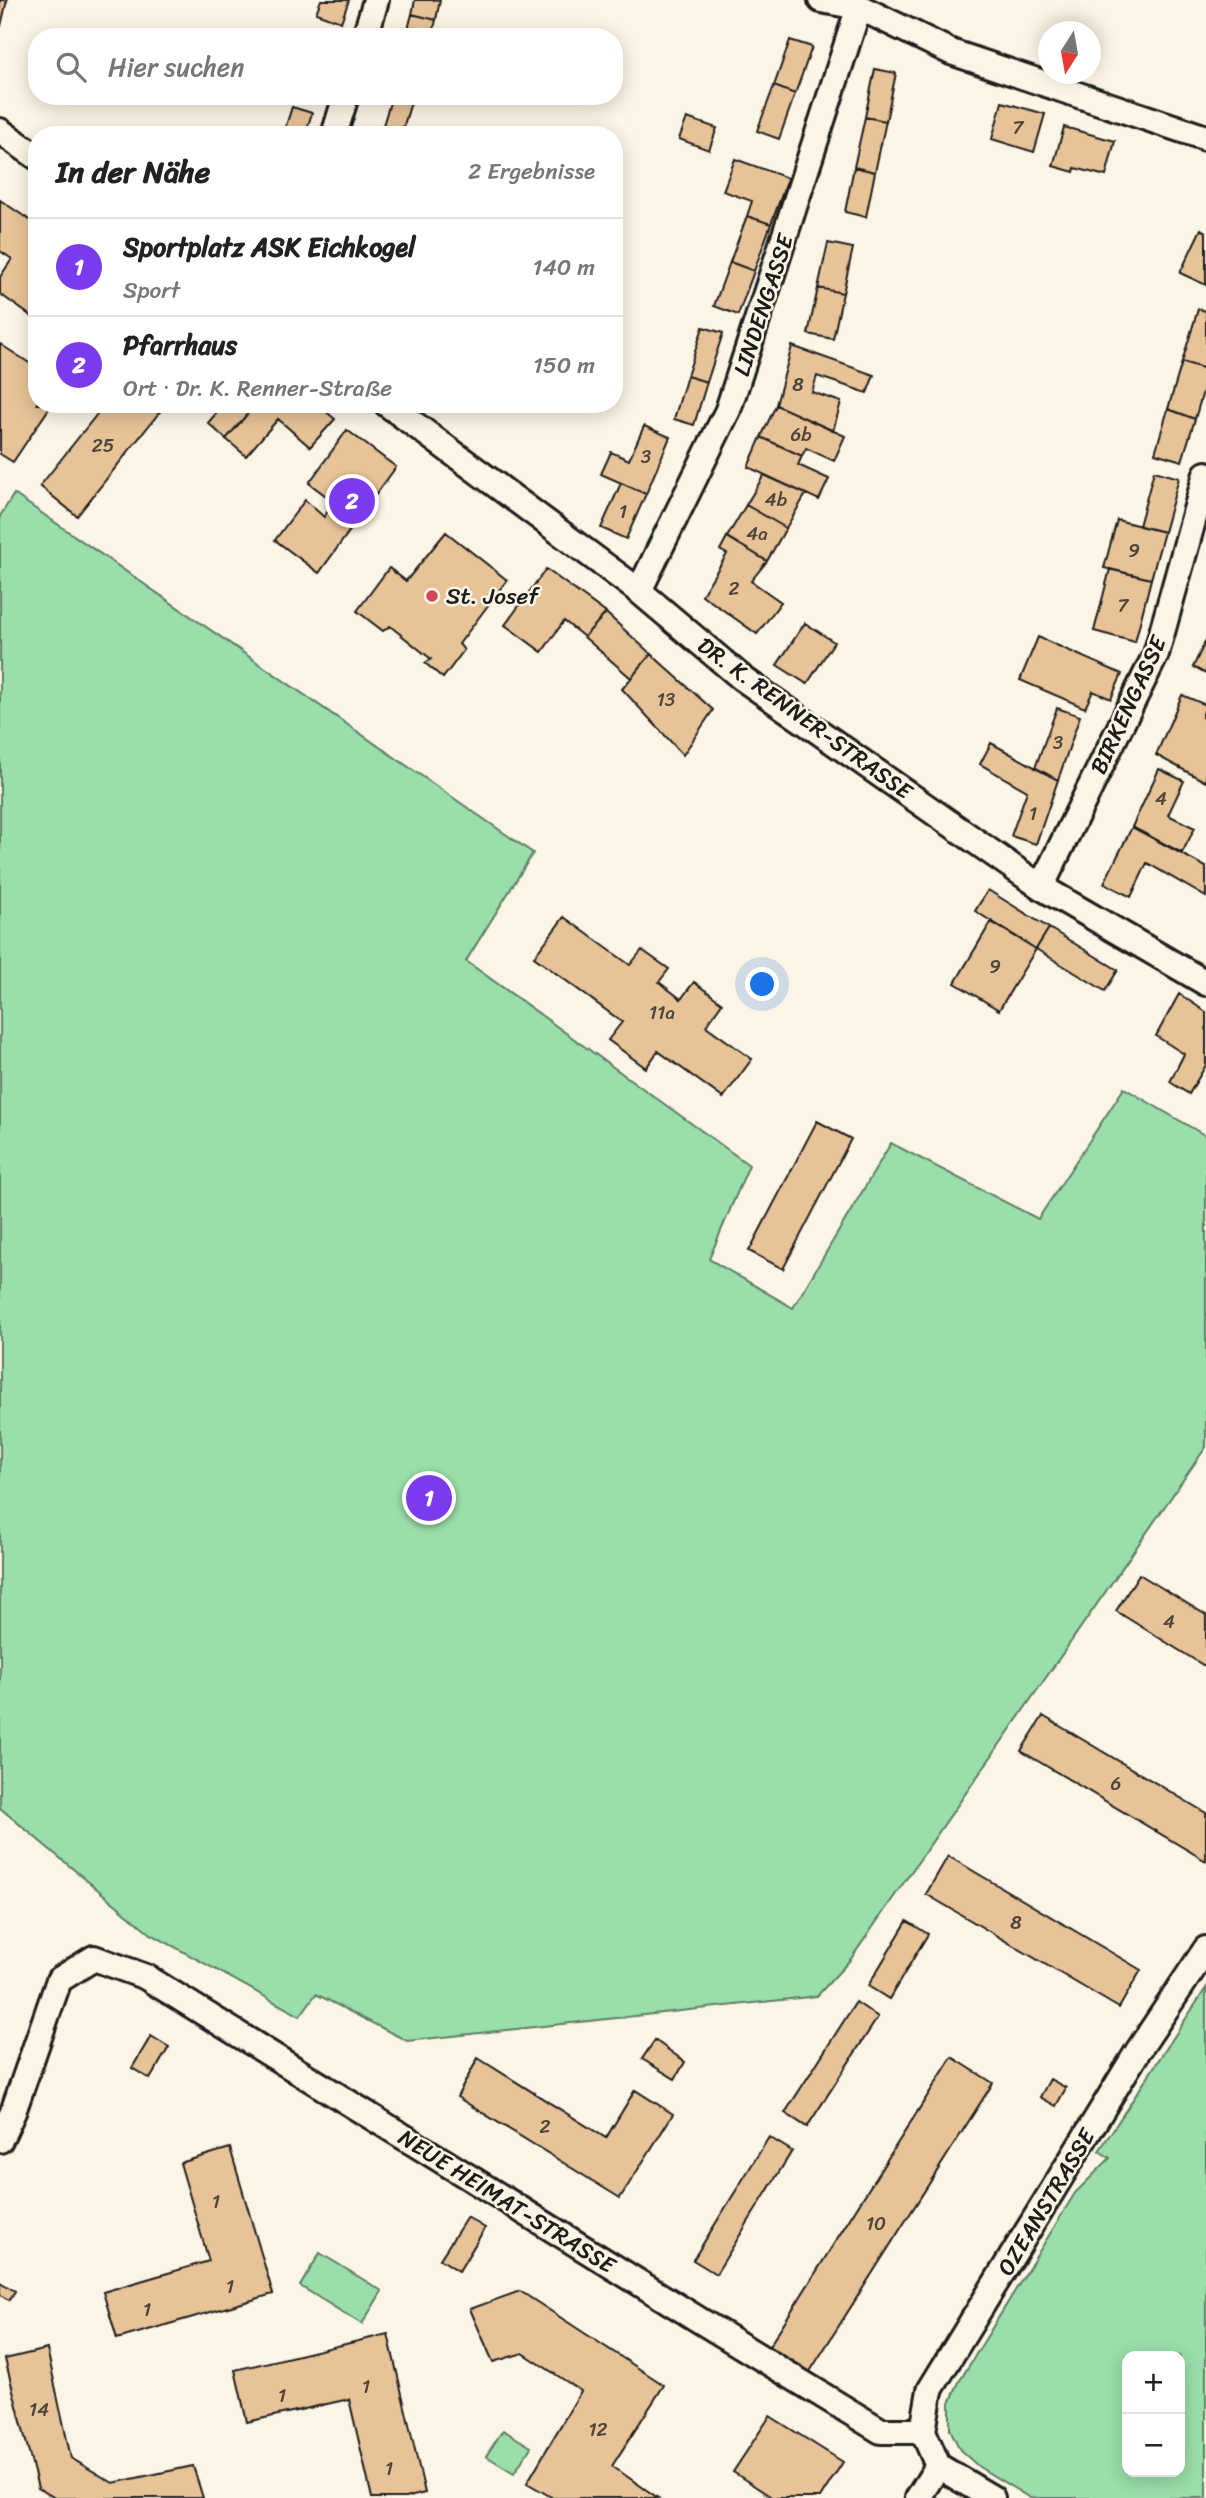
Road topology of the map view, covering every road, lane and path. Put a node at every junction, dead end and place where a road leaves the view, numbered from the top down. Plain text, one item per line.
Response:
1 (376, 0) edge
2 (821, 0) edge
3 (859, 7) junction
4 (368, 28) edge
5 (343, 105) edge
6 (337, 126) edge
7 (0, 131) edge
8 (1206, 138) edge
9 (28, 151) edge
10 (399, 413) edge
11 (1206, 474) edge
12 (639, 591) junction
13 (1041, 887) junction
14 (1206, 983) edge
15 (1206, 1948) edge
16 (0, 2140) edge
17 (923, 2431) junction
18 (938, 2466) junction
19 (918, 2498) edge
20 (992, 2498) edge

1 - 4 street
2 - 3 street
3 - 8 street
3 - 12 street, LINDENGASSE
5 - 6 street
7 - 9 street
10 - 12 street, DR. K. RENNER-STRASSE
11 - 13 street, BIRKENGASSE
12 - 13 street, DR. K. RENNER-STRASSE
13 - 14 street, DR. K. RENNER-STRASSE
15 - 17 street, OZEANSTRASSE
16 - 17 street, NEUE HEIMAT-STRASSE
17 - 18 street
18 - 19 street
18 - 20 street

